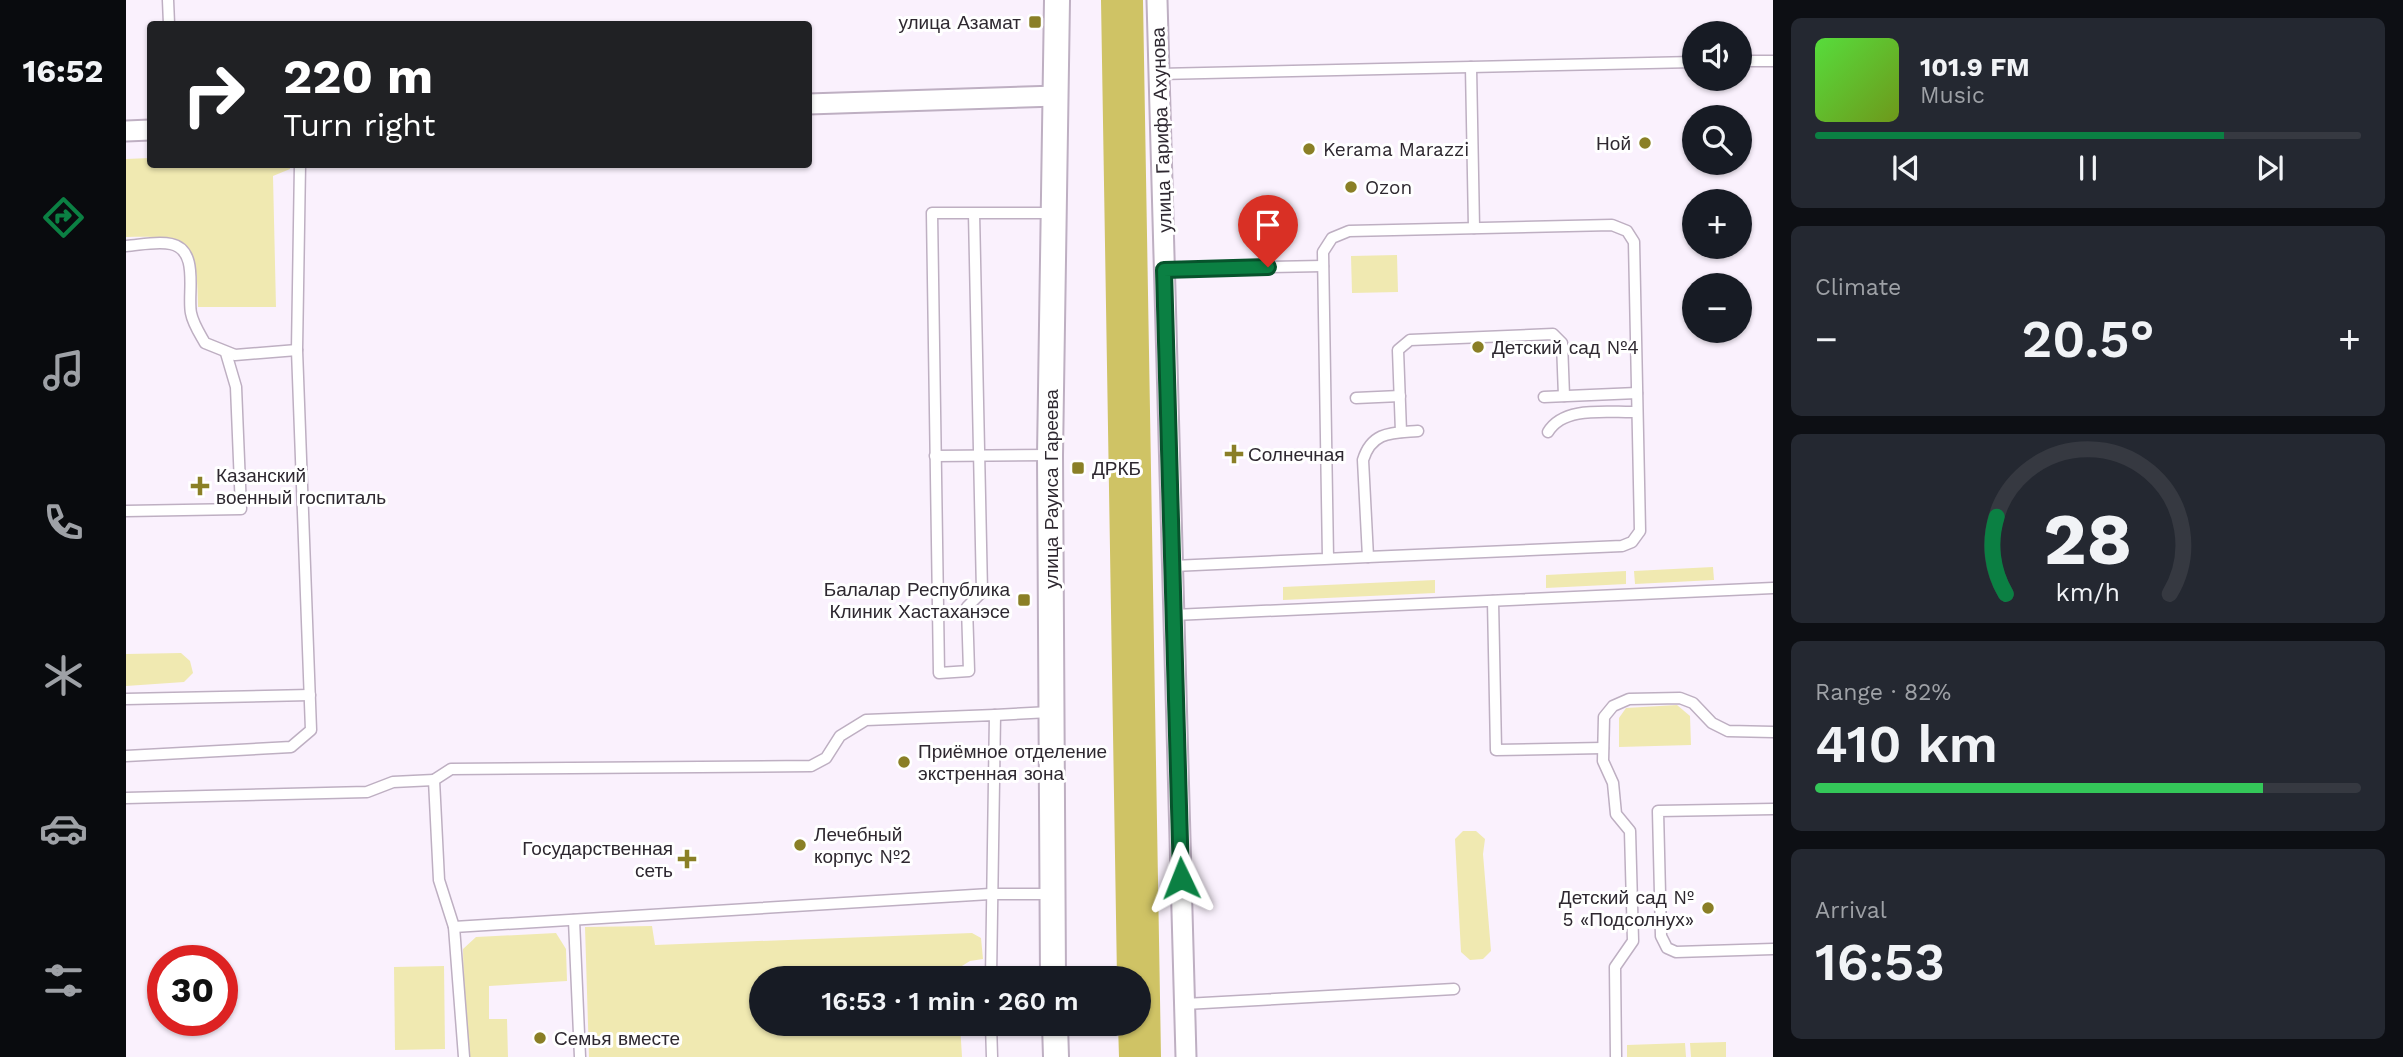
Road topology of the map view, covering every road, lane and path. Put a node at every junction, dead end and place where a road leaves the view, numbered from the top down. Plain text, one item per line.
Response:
1 (168, 0) edge
2 (1057, 0) edge
3 (1157, 0) edge
4 (169, 21) edge
5 (1752, 61) edge
6 (1773, 61) edge
7 (1682, 62) edge
8 (1471, 67) junction
9 (1159, 74) junction
10 (1057, 96) junction
11 (812, 104) edge
12 (147, 130) edge
13 (126, 131) edge
14 (300, 168) edge
15 (974, 213) junction
16 (1055, 213) junction
17 (1474, 228) junction
18 (126, 246) edge
19 (1323, 266) junction
20 (1164, 270) junction
21 (297, 350) junction
22 (226, 353) junction
23 (1637, 393) junction
24 (1400, 396) junction
25 (1564, 396) junction
26 (1544, 397) dead end
27 (1356, 398) dead end
28 (1637, 412) junction
29 (1418, 431) dead end
30 (1401, 432) junction
31 (1548, 432) dead end
32 (978, 455) junction
33 (1050, 455) junction
34 (936, 456) junction
35 (126, 511) edge
36 (1368, 557) junction
37 (1328, 559) junction
38 (1173, 566) junction
39 (1773, 588) edge
40 (1493, 601) junction
41 (1174, 615) junction
42 (310, 695) junction
43 (126, 699) edge
44 (1050, 712) junction
45 (996, 715) junction
46 (1773, 732) edge
47 (1603, 748) junction
48 (126, 756) edge
49 (434, 780) junction
50 (126, 798) edge
51 (1773, 809) edge
52 (990, 894) junction
53 (1051, 894) junction
54 (574, 920) junction
55 (454, 928) junction
56 (1773, 949) edge
57 (991, 966) edge
58 (1053, 966) edge
59 (1454, 989) dead end
60 (1185, 1004) junction
61 (991, 1036) edge
62 (1055, 1036) edge
63 (464, 1057) edge
64 (580, 1057) edge
65 (992, 1057) edge
66 (1056, 1057) edge
67 (1186, 1057) edge
68 (1616, 1057) edge

1 - 4 lane
2 - 10 street, улица Рауиса Гареева
3 - 9 street, улица Гарифа Ахунова
5 - 6 lane
7 - 8 lane
8 - 9 lane
8 - 17 lane
9 - 20 street, улица Гарифа Ахунова
10 - 11 street
10 - 16 street, улица Рауиса Гареева
12 - 13 street
14 - 21 lane
15 - 16 lane
15 - 32 lane
15 - 34 lane
16 - 33 street, улица Рауиса Гареева
17 - 19 lane
17 - 23 lane
18 - 22 lane
19 - 20 lane
19 - 37 lane
20 - 38 street, улица Гарифа Ахунова
21 - 22 lane
21 - 42 lane
22 - 35 lane
23 - 25 lane
23 - 28 lane
24 - 25 lane
24 - 27 lane
24 - 30 lane
25 - 26 lane
28 - 31 lane
28 - 36 lane
29 - 30 lane
30 - 36 lane
32 - 33 lane
32 - 34 lane
32 - 34 lane
33 - 44 street, улица Рауиса Гареева
36 - 37 lane
37 - 38 lane
38 - 41 street, улица Гарифа Ахунова
39 - 40 lane
40 - 41 lane
40 - 47 lane
41 - 60 street, улица Гарифа Ахунова
42 - 43 lane
42 - 48 lane
44 - 45 lane
44 - 53 street, улица Рауиса Гареева
45 - 49 lane
45 - 52 lane
46 - 47 lane
47 - 68 lane
49 - 50 lane
49 - 55 lane
51 - 56 lane
52 - 53 lane
52 - 54 lane
52 - 57 lane
53 - 58 street, улица Рауиса Гареева
54 - 55 lane
54 - 64 lane
55 - 63 lane
59 - 60 lane
60 - 67 street, улица Гарифа Ахунова
61 - 65 lane
62 - 66 street

